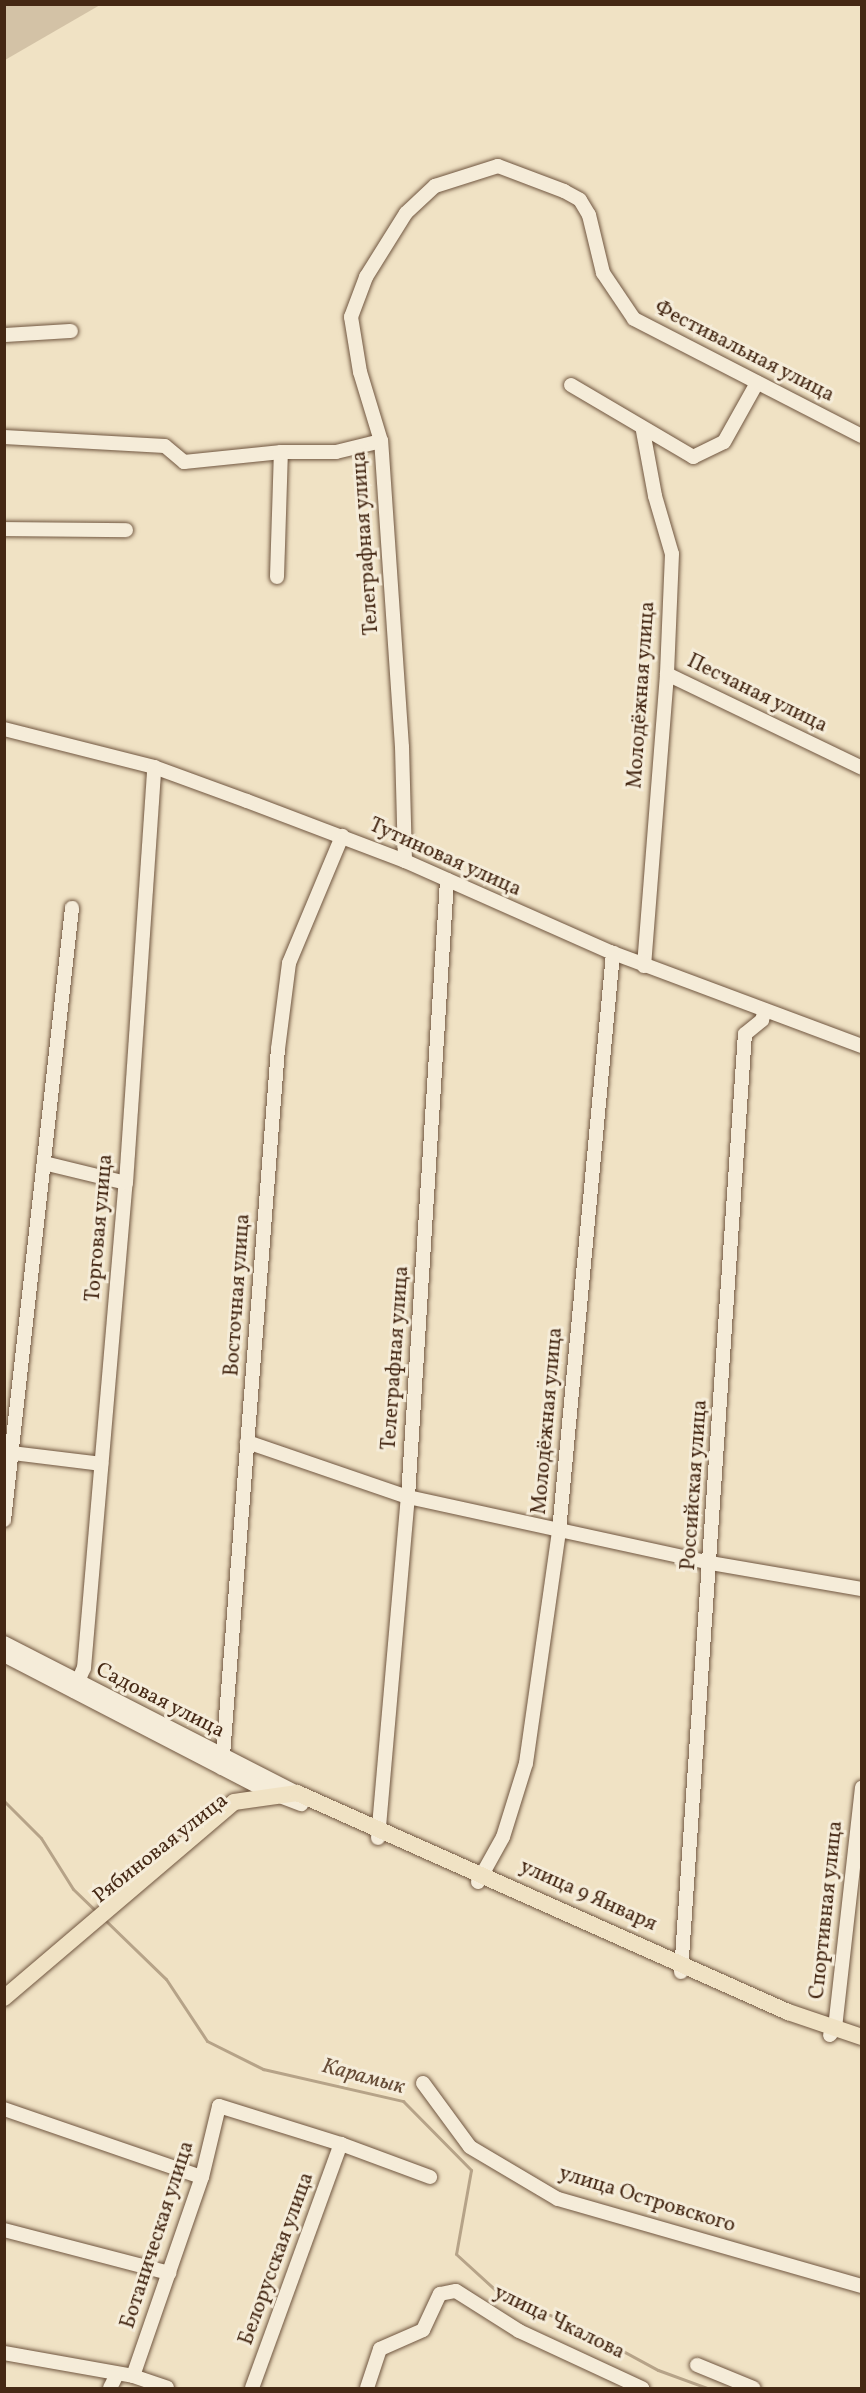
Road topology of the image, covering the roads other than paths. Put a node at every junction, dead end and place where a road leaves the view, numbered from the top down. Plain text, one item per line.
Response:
1 (392, 235) joint
2 (71, 331) dead end
3 (4, 335) edge
4 (757, 383) junction
5 (571, 385) dead end
6 (644, 431) junction
7 (861, 436) edge
8 (4, 437) edge
9 (381, 441) junction
10 (281, 452) junction
11 (4, 529) edge
12 (126, 530) dead end
13 (277, 577) dead end
14 (667, 674) junction
15 (4, 729) edge
16 (154, 767) junction
17 (861, 768) edge
18 (342, 836) junction
19 (405, 861) junction
20 (447, 880) junction
21 (72, 908) dead end
22 (613, 953) junction
23 (644, 966) junction
24 (765, 1010) junction
25 (861, 1046) edge
26 (44, 1163) junction
27 (126, 1183) junction
28 (247, 1442) junction
29 (12, 1453) junction
30 (101, 1464) junction
31 (408, 1497) junction
32 (4, 1520) edge
33 (560, 1531) junction
34 (711, 1563) junction
35 (861, 1589) edge
36 (4, 1643) edge
37 (4, 1655) edge
38 (76, 1687) junction
39 (222, 1763) junction
40 (861, 1788) edge
41 (278, 1796) junction
42 (299, 1799) junction
43 (378, 1834) junction
44 (480, 1878) junction
45 (124, 1900) junction
46 (86, 1932) junction
47 (681, 1968) junction
48 (4, 1998) edge
49 (4, 2010) edge
50 (832, 2031) junction
51 (861, 2037) edge
52 (861, 2046) edge
53 (423, 2083) dead end
54 (4, 2109) edge
55 (341, 2144) junction
56 (202, 2177) junction
57 (430, 2177) dead end
58 (4, 2230) edge
59 (169, 2272) junction
60 (861, 2286) edge
61 (4, 2353) edge
62 (697, 2365) dead end
63 (117, 2374) junction
64 (133, 2376) junction
65 (110, 2388) edge
66 (167, 2388) edge
67 (252, 2388) edge
68 (367, 2388) edge
69 (642, 2388) edge
70 (753, 2388) edge

1 - 4 street, Фестивальная улица
1 - 9 street, Телеграфная улица
2 - 3 street
4 - 6 street
4 - 7 street, Фестивальная улица
5 - 6 street
6 - 14 street, Молодёжная улица
8 - 10 street
9 - 10 street
9 - 19 street, Телеграфная улица
10 - 13 street
11 - 12 street
14 - 17 street, Песчаная улица
14 - 23 street, Молодёжная улица
15 - 16 street, Тутиновая улица
16 - 18 street, Тутиновая улица
16 - 27 street, Торговая улица
18 - 19 street, Тутиновая улица
18 - 28 street, Восточная улица
19 - 20 street, Тутиновая улица
20 - 22 street, Тутиновая улица
20 - 31 street, Телеграфная улица
21 - 26 street
22 - 23 street, Тутиновая улица
22 - 33 street, Молодёжная улица
23 - 24 street, Тутиновая улица
24 - 25 street, Тутиновая улица
24 - 34 street, Российская улица
26 - 27 street
26 - 29 street
27 - 30 street, Торговая улица
28 - 31 street
28 - 39 street, Восточная улица
29 - 30 street
29 - 32 street
30 - 38 street, Торговая улица
31 - 33 street
31 - 43 street, Телеграфная улица
33 - 34 street
33 - 44 street, Молодёжная улица
34 - 35 street
34 - 47 street, Российская улица
36 - 38 street, Садовая улица
37 - 38 street, Садовая улица
38 - 39 street, Садовая улица
39 - 41 street
39 - 42 street, Садовая улица
40 - 50 street, Спортивная улица
41 - 42 main road
41 - 45 main road
42 - 43 main road, улица 9 Января
42 - 45 main road, Рябиновая улица
43 - 44 main road, улица 9 Января
44 - 47 main road, улица 9 Января
45 - 46 main road, Рябиновая улица
46 - 48 main road
46 - 49 main road
47 - 50 main road, улица 9 Января
50 - 51 main road, улица 9 Января
50 - 52 main road, улица 9 Января
53 - 60 street, улица Островского
54 - 56 street
55 - 56 street, Ботаническая улица
55 - 57 street
55 - 67 street, Белорусская улица
56 - 59 street, Ботаническая улица
58 - 59 street
59 - 64 street, Ботаническая улица
61 - 63 street
62 - 70 street
63 - 64 street
63 - 65 street
64 - 66 street
68 - 69 street, улица Чкалова

